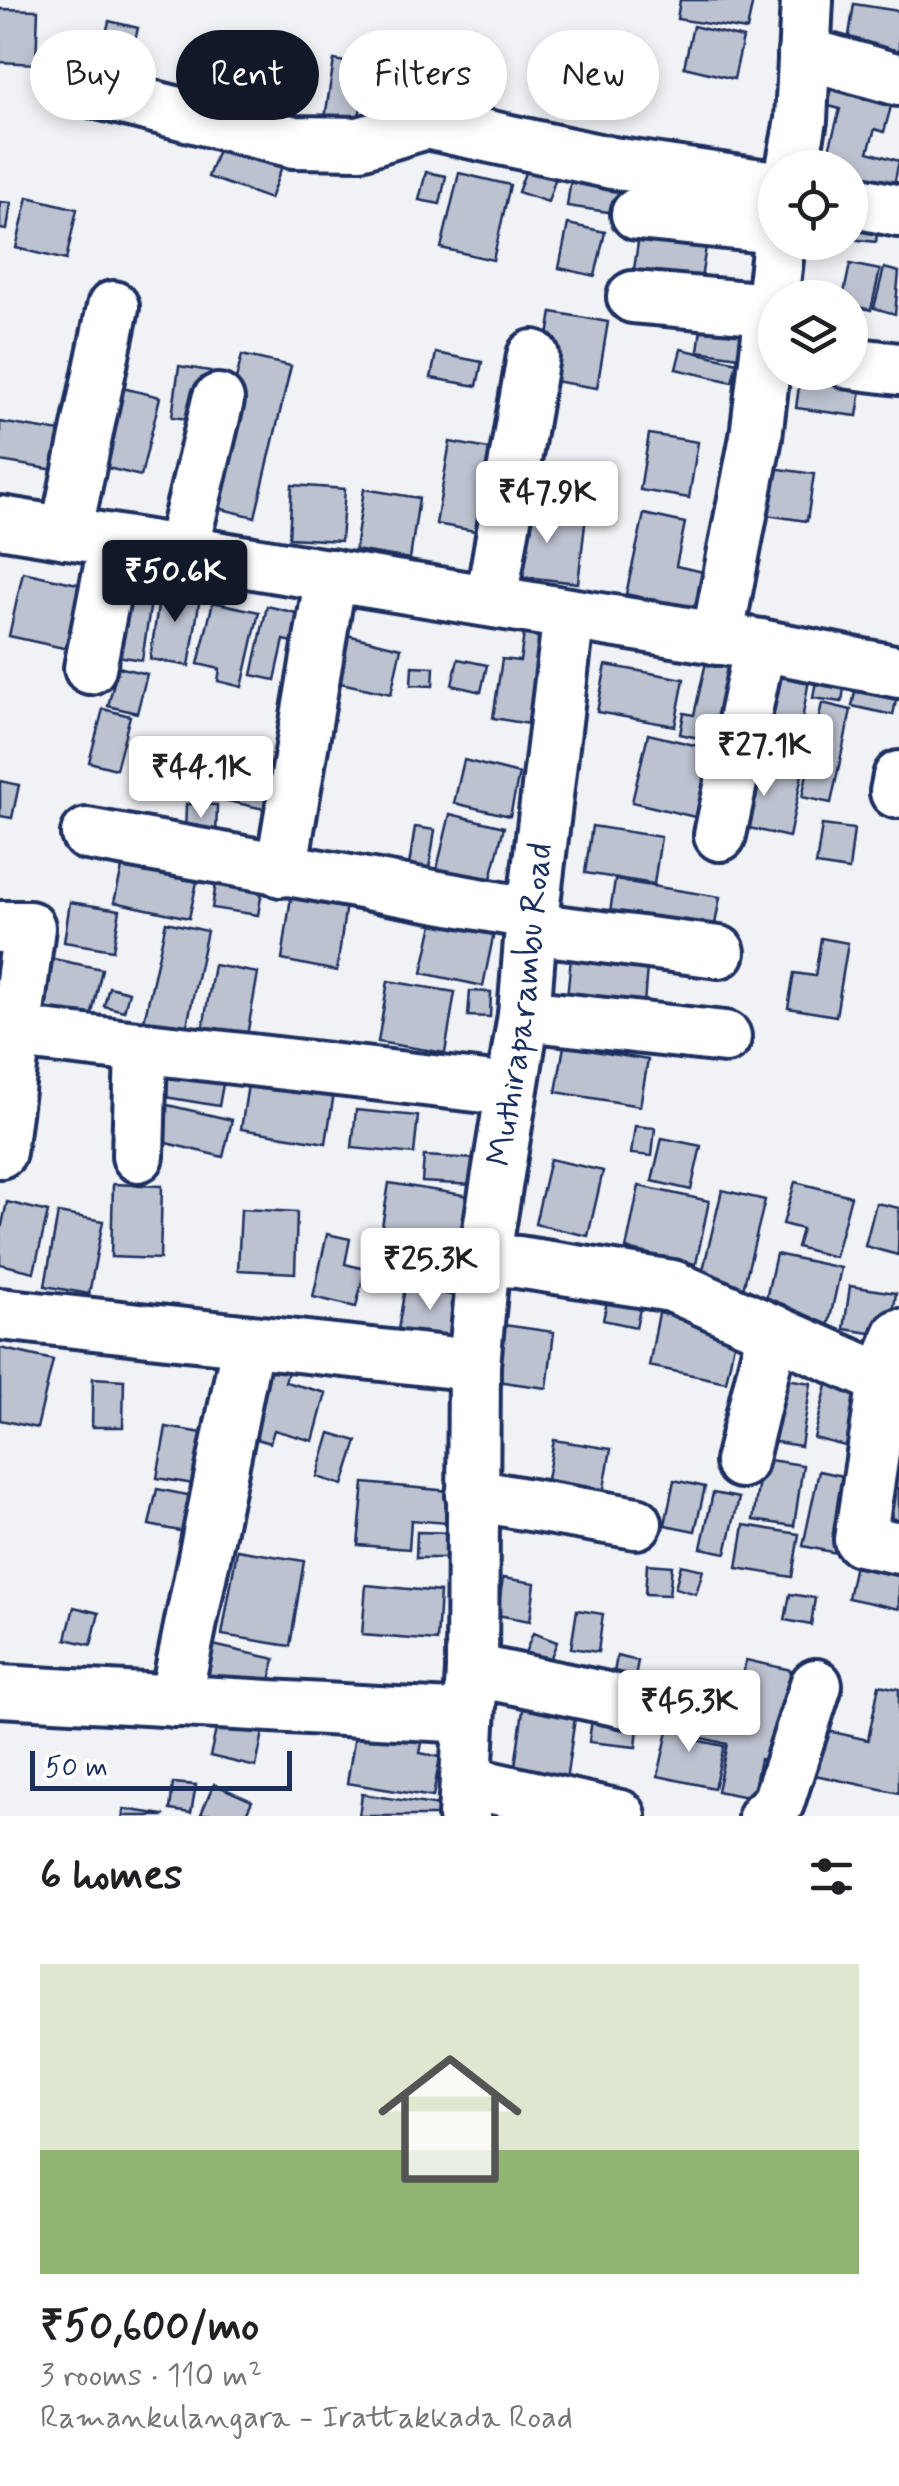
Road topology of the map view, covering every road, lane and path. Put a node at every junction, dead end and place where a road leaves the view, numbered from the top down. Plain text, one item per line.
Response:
1 (807, 0) edge
2 (804, 53) junction
3 (899, 80) edge
4 (156, 107) edge
5 (795, 150) edge
6 (758, 184) edge
7 (868, 204) edge
8 (899, 210) edge
9 (638, 214) dead end
10 (758, 226) edge
11 (633, 296) dead end
12 (113, 307) dead end
13 (758, 336) edge
14 (533, 356) dead end
15 (868, 365) edge
16 (899, 369) edge
17 (763, 390) edge
18 (218, 400) dead end
19 (0, 522) edge
20 (66, 533) junction
21 (115, 541) junction
22 (182, 550) junction
23 (331, 575) junction
24 (491, 601) junction
25 (569, 614) junction
26 (739, 642) junction
27 (90, 668) dead end
28 (899, 672) edge
29 (86, 834) dead end
30 (720, 835) dead end
31 (281, 871) junction
32 (532, 921) junction
33 (0, 927) edge
34 (719, 952) dead end
35 (524, 1016) junction
36 (16, 1034) junction
37 (725, 1037) dead end
38 (141, 1049) junction
39 (511, 1090) junction
40 (0, 1152) edge
41 (138, 1156) dead end
42 (484, 1260) junction
43 (0, 1314) edge
44 (773, 1330) junction
45 (248, 1341) junction
46 (474, 1365) junction
47 (894, 1367) edge
48 (741, 1462) dead end
49 (472, 1495) junction
50 (636, 1523) dead end
51 (899, 1548) edge
52 (816, 1685) dead end
53 (0, 1691) edge
54 (471, 1694) junction
55 (176, 1701) junction
56 (626, 1702) dead end
57 (465, 1799) edge
58 (620, 1816) edge
59 (764, 1816) edge

1 - 2 street
2 - 3 street
2 - 5 street
4 - 6 street
7 - 8 street
9 - 10 street
11 - 13 street
12 - 20 street
14 - 24 street
15 - 16 street
17 - 26 street
18 - 22 street
19 - 20 street
20 - 21 street
21 - 22 street
21 - 27 street
22 - 23 street
23 - 24 street
23 - 31 street
24 - 25 street
25 - 26 street
25 - 32 street, Muthiraparambu Road
26 - 28 street
26 - 30 street
29 - 31 street
31 - 32 street
32 - 34 street
32 - 35 street, Muthiraparambu Road
33 - 36 street
35 - 37 street
35 - 39 street, Muthiraparambu Road
36 - 38 street
36 - 40 street
38 - 39 street
38 - 41 street
39 - 42 street, Muthiraparambu Road
42 - 44 street
42 - 46 street, Muthiraparambu Road
43 - 45 street
44 - 47 street
44 - 48 street
45 - 46 street
45 - 55 street
46 - 49 street, Muthiraparambu Road
47 - 51 street
49 - 50 street
49 - 54 street, Muthiraparambu Road
52 - 59 street
53 - 55 street
54 - 55 street
54 - 56 street
54 - 57 street, Muthiraparambu Road
57 - 58 street

